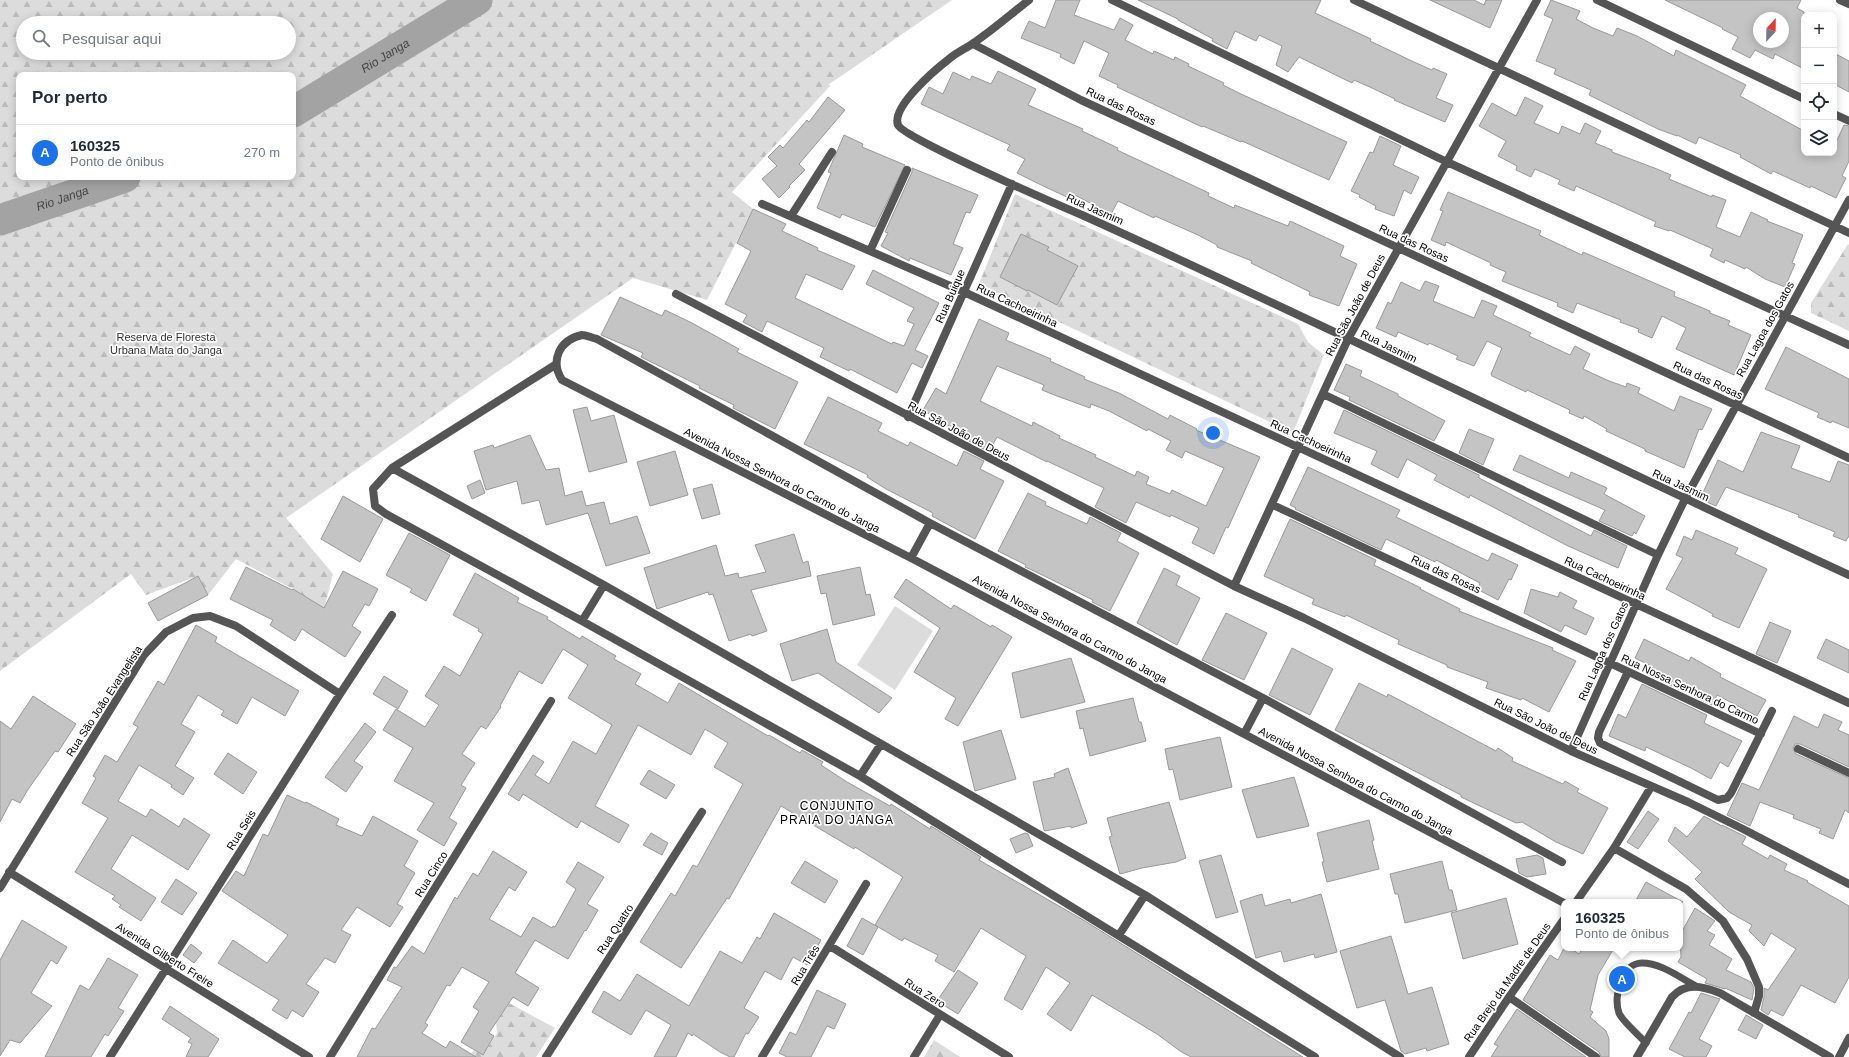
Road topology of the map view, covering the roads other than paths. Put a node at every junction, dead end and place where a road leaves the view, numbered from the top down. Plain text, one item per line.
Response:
1 (1029, 0) edge
2 (1112, 0) edge
3 (1354, 0) edge
4 (1537, 0) edge
5 (1597, 0) edge
6 (1840, 0) edge
7 (1849, 4) edge
8 (973, 44) junction
9 (1498, 69) junction
10 (1801, 98) edge
11 (1837, 115) edge
12 (1849, 121) edge
13 (832, 152) dead end
14 (1447, 162) junction
15 (907, 170) dead end
16 (1012, 184) junction
17 (1849, 200) edge
18 (762, 204) dead end
19 (791, 216) junction
20 (1834, 226) junction
21 (1849, 233) edge
22 (1398, 247) junction
23 (870, 251) junction
24 (964, 292) junction
25 (676, 294) dead end
26 (1784, 316) junction
27 (1348, 338) junction
28 (1849, 345) edge
29 (555, 365) junction
30 (1323, 394) junction
31 (1735, 405) junction
32 (908, 417) junction
33 (1299, 446) junction
34 (1849, 458) edge
35 (392, 468) junction
36 (1685, 499) junction
37 (1273, 505) junction
38 (930, 523) junction
39 (1658, 555) junction
40 (911, 558) junction
41 (1849, 575) edge
42 (604, 585) junction
43 (1234, 586) junction
44 (1636, 605) junction
45 (392, 615) dead end
46 (582, 621) junction
47 (1610, 662) junction
48 (1628, 672) junction
49 (340, 694) junction
50 (1263, 698) junction
51 (551, 702) dead end
52 (1849, 703) edge
53 (1772, 711) dead end
54 (1244, 734) junction
55 (1761, 734) junction
56 (881, 744) junction
57 (1798, 749) dead end
58 (1571, 751) junction
59 (1849, 773) edge
60 (860, 776) junction
61 (1651, 786) junction
62 (702, 812) dead end
63 (1614, 848) junction
64 (1562, 862) dead end
65 (9, 872) junction
66 (1, 882) edge
67 (866, 884) dead end
68 (1849, 884) edge
69 (1145, 895) junction
70 (1578, 899) edge
71 (1561, 901) edge
72 (1561, 923) edge
73 (1119, 936) junction
74 (830, 946) junction
75 (166, 968) junction
76 (1696, 986) junction
77 (1509, 997) junction
78 (1754, 1013) junction
79 (940, 1015) junction
80 (1849, 1038) edge
81 (1646, 1043) junction
82 (110, 1057) edge
83 (309, 1057) edge
84 (330, 1057) edge
85 (546, 1057) edge
86 (762, 1057) edge
87 (914, 1057) edge
88 (1009, 1057) edge
89 (1316, 1057) edge
90 (1400, 1057) edge
91 (1469, 1057) edge
92 (1596, 1057) edge
93 (1637, 1057) edge
94 (1830, 1057) edge
95 (1839, 1057) edge

1 - 8 street
2 - 14 street
3 - 9 street
4 - 9 street, Rua São João de Deus
5 - 10 street
6 - 7 street
8 - 16 street, Rua Jasmim
8 - 22 street, Rua das Rosas
9 - 14 street, Rua São João de Deus
9 - 20 street
11 - 12 street
13 - 19 street
14 - 22 street, Rua São João de Deus
14 - 26 street
15 - 23 street
16 - 24 street, Rua Buique
16 - 27 street, Rua Jasmim
17 - 20 street, Rua Lagoa dos Gatos
18 - 19 street, Rua Cachoeirinha
19 - 23 street, Rua Cachoeirinha
20 - 21 street
20 - 26 street, Rua Lagoa dos Gatos
22 - 27 street, Rua São João de Deus
22 - 31 street, Rua das Rosas
23 - 24 street, Rua Cachoeirinha
24 - 32 street, Rua Buique
24 - 33 street, Rua Cachoeirinha
25 - 32 street, Rua São João de Deus
26 - 28 street
26 - 31 street, Rua Lagoa dos Gatos
27 - 30 street, Rua São João de Deus
27 - 36 street, Rua Jasmim
29 - 35 street
29 - 38 street
29 - 40 street, Avenida Nossa Senhora do Carmo do Janga
30 - 33 street, Rua São João de Deus
30 - 39 street
31 - 34 street, Rua das Rosas
31 - 36 street, Rua Lagoa dos Gatos
32 - 43 street, Rua São João de Deus
33 - 37 street, Rua São João de Deus
33 - 44 street, Rua Cachoeirinha
35 - 42 street
35 - 46 street
36 - 39 street, Rua Lagoa dos Gatos
36 - 41 street, Rua Jasmim
37 - 43 street, Rua São João de Deus
37 - 47 street, Rua das Rosas
38 - 40 street
38 - 50 street
39 - 44 street, Rua Lagoa dos Gatos
40 - 54 street, Avenida Nossa Senhora do Carmo do Janga
42 - 46 street
42 - 56 street
43 - 58 street, Rua São João de Deus
44 - 47 street, Rua Lagoa dos Gatos
44 - 52 street, Rua Cachoeirinha
45 - 49 street, Rua Seis
46 - 60 street
47 - 48 street, Rua Nossa Senhora do Carmo
47 - 58 street, Rua Lagoa dos Gatos
48 - 55 street, Rua Nossa Senhora do Carmo
48 - 55 street
49 - 65 street, Rua São João Evangelista
49 - 75 street, Rua Seis
50 - 54 street
50 - 64 street
51 - 84 street, Rua Cinco
53 - 55 street
54 - 71 street, Avenida Nossa Senhora do Carmo do Janga
56 - 60 street
56 - 69 street
57 - 59 street
58 - 61 street, Rua São João de Deus
60 - 73 street
61 - 63 street
61 - 68 street, Rua São João de Deus
62 - 85 street, Rua Quatro
63 - 70 street
63 - 78 street
65 - 66 street, Rua São João Evangelista
65 - 75 street, Avenida Gilberto Freire
67 - 74 street, Rua Três
69 - 73 street
69 - 90 street
72 - 77 street, Rua Brejo da Madre de Deus
73 - 89 street
74 - 79 street, Rua Zero
74 - 86 street, Rua Três
75 - 82 street, Rua Seis
75 - 83 street, Avenida Gilberto Freire
76 - 78 street
76 - 81 street
76 - 81 lane
77 - 91 street, Rua Brejo da Madre de Deus
77 - 92 street
78 - 94 street
79 - 87 street
79 - 88 street, Rua Zero
80 - 95 street
81 - 93 street

